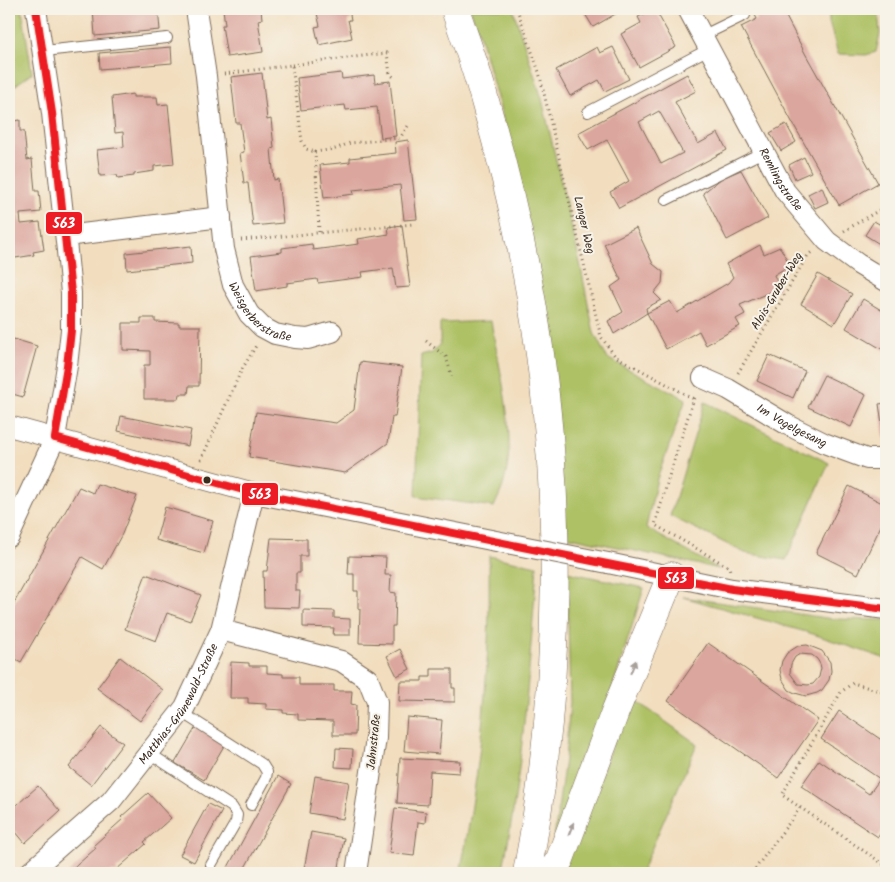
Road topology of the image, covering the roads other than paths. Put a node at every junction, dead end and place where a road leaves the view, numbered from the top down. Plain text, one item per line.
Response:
1 (36, 9) edge
2 (196, 9) edge
3 (455, 9) edge
4 (688, 9) edge
5 (744, 15) dead end
6 (167, 38) dead end
7 (706, 43) junction
8 (44, 51) junction
9 (588, 112) dead end
10 (763, 152) junction
11 (666, 200) dead end
12 (221, 217) junction
13 (66, 236) junction
14 (886, 281) edge
15 (332, 332) dead end
16 (703, 378) road end
17 (9, 426) edge
18 (55, 438) junction
19 (886, 459) edge
20 (254, 493) junction
21 (9, 537) edge
22 (671, 576) junction
23 (886, 609) edge
24 (221, 630) junction
25 (181, 712) junction
26 (148, 753) junction
27 (251, 805) dead end
28 (211, 865) dead end
29 (29, 873) edge
30 (356, 873) edge
31 (527, 873) edge
32 (552, 873) edge

1 - 8 street
2 - 12 street, Weisgerberstraße
3 - 31 main road
4 - 7 street, Remlingstraße
5 - 7 lane
6 - 8 lane
7 - 9 lane
7 - 10 street, Remlingstraße
8 - 13 street
10 - 11 lane
10 - 14 street, Remlingstraße
12 - 13 street
12 - 15 street, Weisgerberstraße
13 - 18 street
16 - 19 street, Im Vogelgesang
17 - 18 street
18 - 20 street
18 - 21 street
20 - 22 street, bridge
20 - 24 street, Matthias-Grünewald-Straße
22 - 23 street
32 -> 22 main road
24 - 25 street, Matthias-Grünewald-Straße
24 - 30 street, Jahnstraße
25 - 26 street, Matthias-Grünewald-Straße
25 - 27 lane
26 - 28 lane
26 - 29 street, Matthias-Grünewald-Straße

